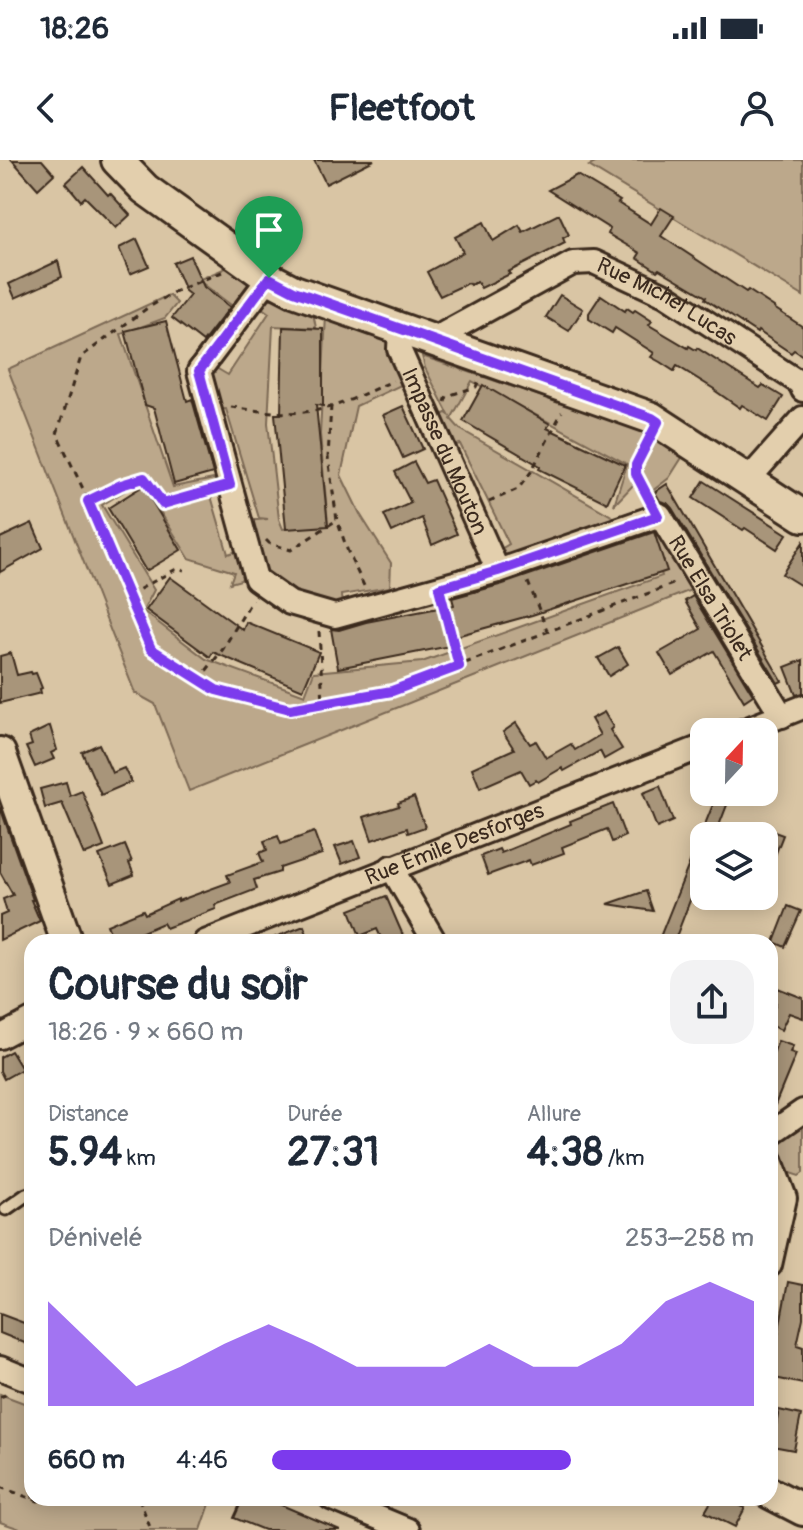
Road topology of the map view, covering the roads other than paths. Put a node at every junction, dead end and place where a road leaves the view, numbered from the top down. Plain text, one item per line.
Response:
1 (117, 160) edge
2 (258, 270) junction
3 (400, 329) junction
4 (438, 343) junction
5 (803, 390) edge
6 (803, 418) edge
7 (748, 480) junction
8 (803, 516) edge
9 (498, 571) junction
10 (803, 707) edge
11 (782, 716) junction
12 (777, 718) edge
13 (690, 751) edge
14 (0, 753) edge
15 (391, 867) junction
16 (64, 934) edge
17 (225, 934) edge
18 (430, 934) edge
19 (24, 1024) edge
20 (0, 1037) edge
21 (803, 1111) edge
22 (778, 1128) edge
23 (778, 1179) edge
24 (24, 1196) edge
25 (6, 1209) dead end
26 (778, 1229) edge
27 (0, 1368) edge
28 (24, 1378) edge
29 (778, 1497) edge
30 (350, 1506) edge
31 (803, 1510) edge
32 (408, 1530) edge

1 - 2 street
2 - 3 street
2 - 9 street, Rue Elsa Triolet
3 - 4 street
3 - 9 street, Impasse du Mouton
4 - 5 street, Rue Michel Lucas
4 - 7 street
6 - 7 street
7 - 8 street
9 - 11 street, Rue Elsa Triolet
10 - 11 street
11 - 12 street
13 - 15 street, Rue Émile Desforges
14 - 16 street
15 - 17 street, Rue Émile Desforges
15 - 18 street
19 - 20 street
21 - 22 street
23 - 26 street
24 - 25 lane
27 - 28 street
29 - 31 street
30 - 32 street

